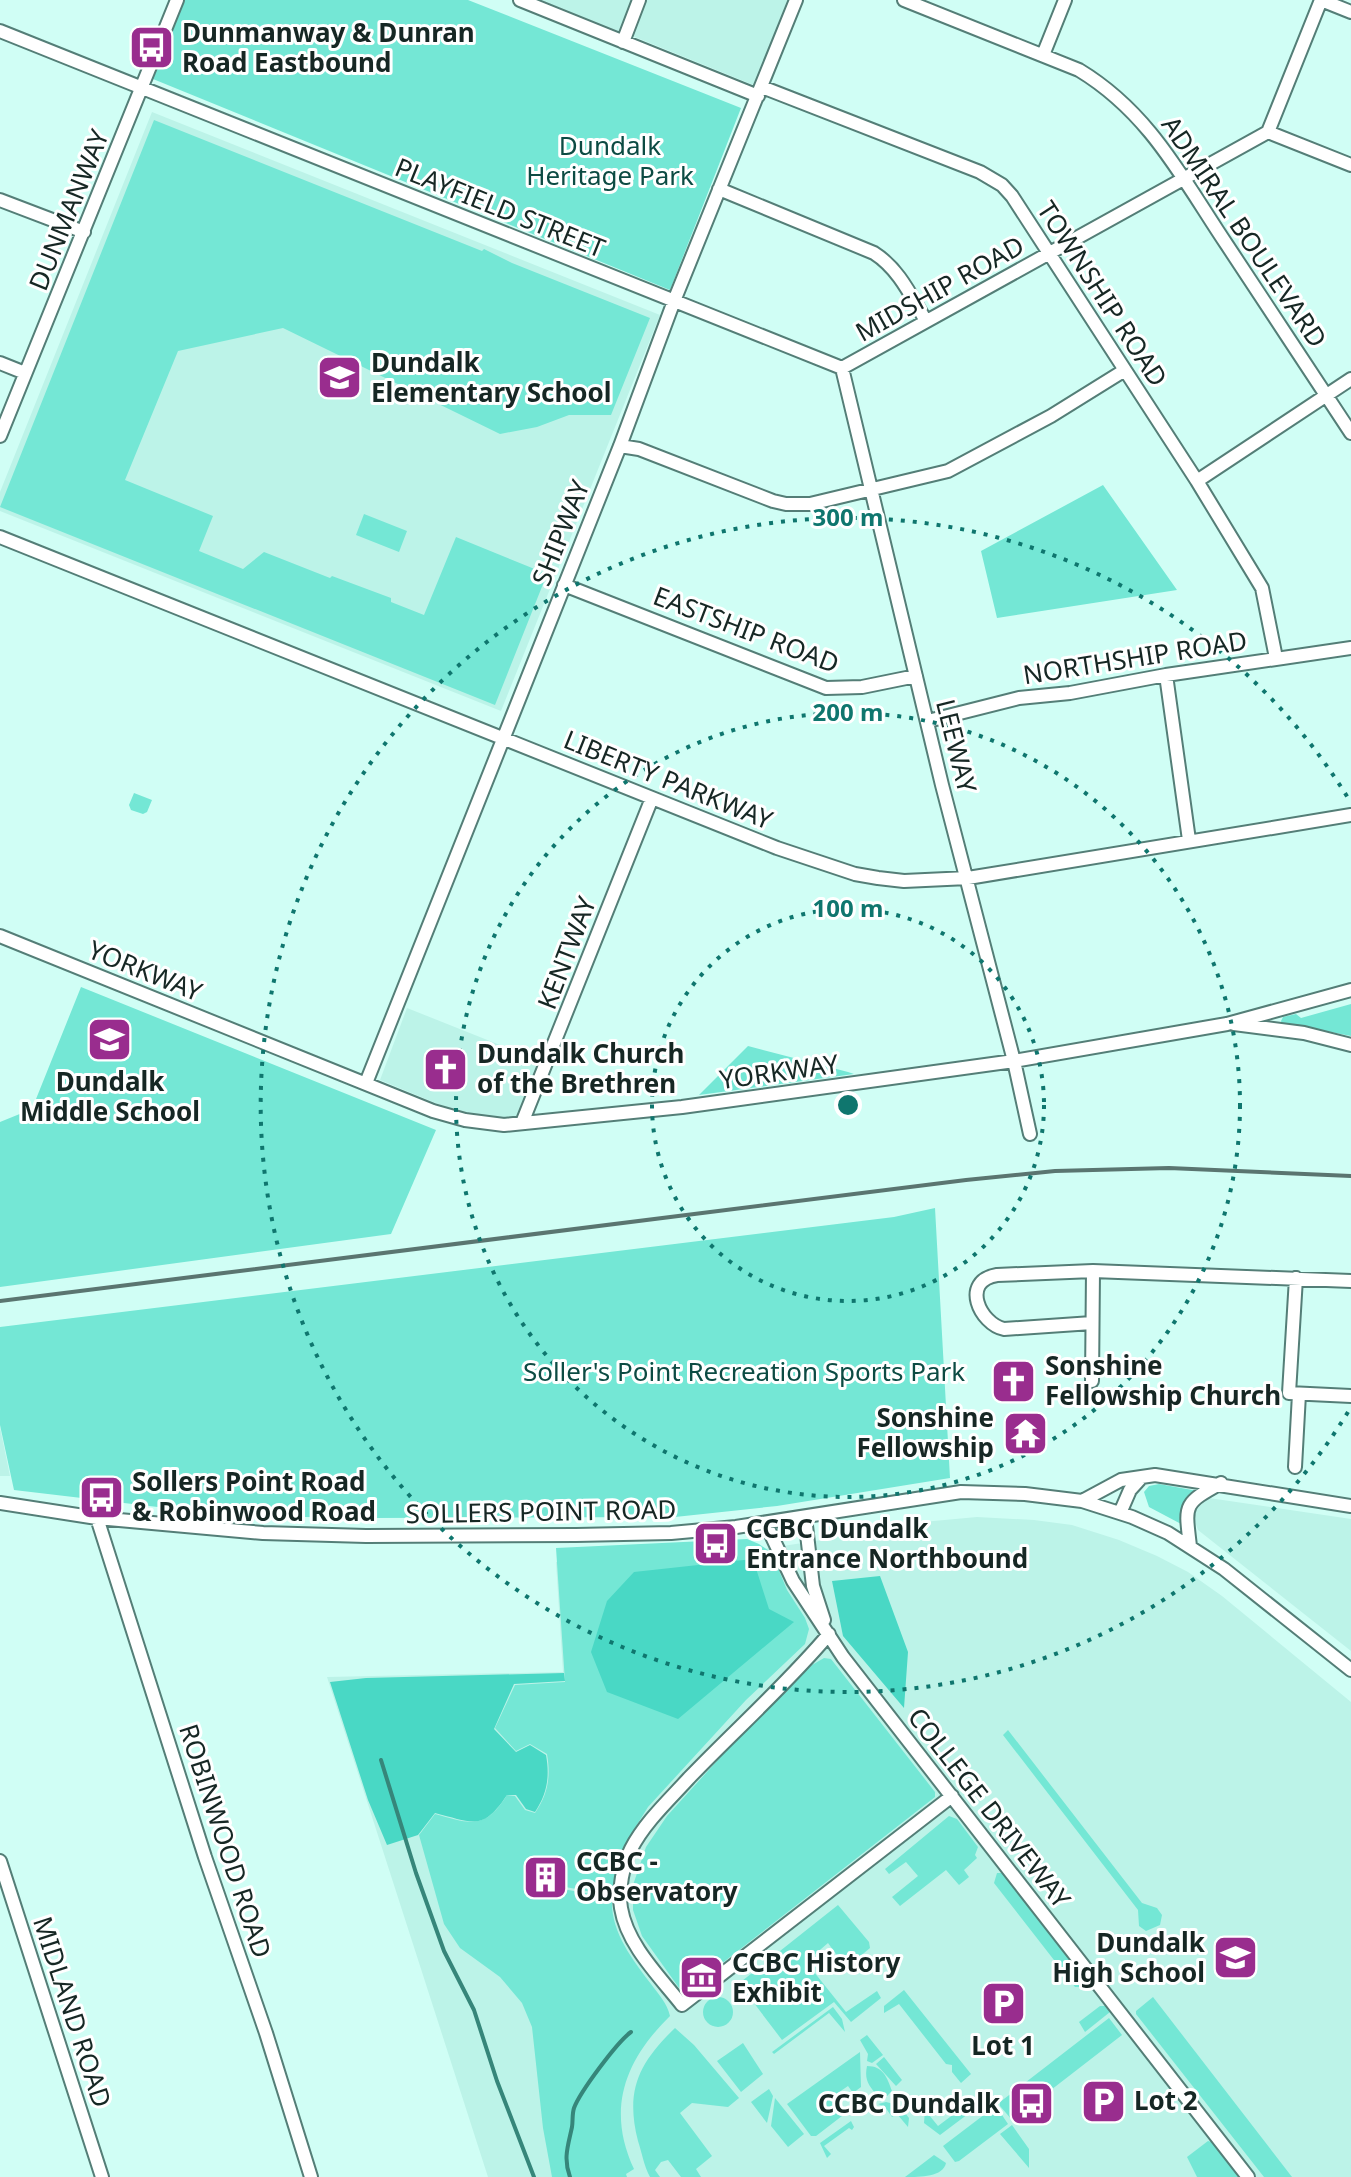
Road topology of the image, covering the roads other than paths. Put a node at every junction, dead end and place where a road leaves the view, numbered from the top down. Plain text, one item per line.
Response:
1 (177, 0) edge
2 (520, 0) edge
3 (639, 0) edge
4 (796, 0) edge
5 (904, 0) edge
6 (1065, 0) edge
7 (1321, 0) edge
8 (1351, 12) edge
9 (0, 31) edge
10 (623, 42) junction
11 (1043, 55) junction
12 (141, 89) junction
13 (760, 92) junction
14 (1268, 132) junction
15 (1351, 165) edge
16 (1185, 179) junction
17 (719, 189) junction
18 (0, 200) edge
19 (84, 232) junction
20 (1049, 254) junction
21 (674, 301) junction
22 (926, 321) junction
23 (0, 363) edge
24 (842, 368) junction
25 (1125, 370) junction
26 (25, 373) junction
27 (1351, 379) edge
28 (1327, 395) junction
29 (1351, 433) edge
30 (0, 436) edge
31 (620, 446) junction
32 (1197, 481) junction
33 (872, 490) junction
34 (0, 537) edge
35 (564, 585) junction
36 (1351, 648) edge
37 (1276, 658) junction
38 (1166, 675) junction
39 (916, 676) junction
40 (928, 721) junction
41 (504, 737) junction
42 (652, 798) junction
43 (1351, 815) edge
44 (1189, 840) junction
45 (968, 878) junction
46 (0, 936) edge
47 (1351, 990) edge
48 (1227, 1024) junction
49 (1351, 1045) edge
50 (1014, 1061) junction
51 (366, 1083) junction
52 (522, 1123) junction
53 (1030, 1134) dead end
54 (1093, 1271) junction
55 (1296, 1278) junction
56 (1351, 1281) edge
57 (1092, 1323) junction
58 (1092, 1381) dead end
59 (1299, 1394) junction
60 (1351, 1396) edge
61 (1295, 1467) dead end
62 (1140, 1479) junction
63 (1221, 1483) junction
64 (1351, 1494) edge
65 (1082, 1501) junction
66 (0, 1503) edge
67 (1351, 1506) edge
68 (1120, 1513) junction
69 (805, 1517) junction
70 (97, 1518) junction
71 (766, 1524) junction
72 (1190, 1546) junction
73 (829, 1634) junction
74 (1351, 1670) edge
75 (952, 1796) junction
76 (0, 1861) edge
77 (102, 2177) edge
78 (311, 2177) edge
79 (1248, 2177) edge

1 - 12 street, DUNMANWAY
2 - 10 street, TOWNSHIP ROAD
3 - 10 street
4 - 13 street, SHIPWAY
5 - 11 street, ADMIRAL BOULEVARD
6 - 11 street
7 - 8 street
7 - 14 street
9 - 12 street, PLAYFIELD STREET
10 - 13 street, TOWNSHIP ROAD
11 - 16 street, ADMIRAL BOULEVARD
12 - 19 street, DUNMANWAY
12 - 21 street, PLAYFIELD STREET
13 - 17 street, SHIPWAY
13 - 20 street, TOWNSHIP ROAD
14 - 15 street
14 - 16 street, MIDSHIP ROAD
16 - 20 street, MIDSHIP ROAD
16 - 28 street, ADMIRAL BOULEVARD
17 - 21 street, SHIPWAY
17 - 22 street
18 - 19 street
19 - 26 street, DUNMANWAY
20 - 22 street, MIDSHIP ROAD
20 - 25 street, TOWNSHIP ROAD
21 - 24 street, PLAYFIELD STREET
21 - 31 street, SHIPWAY
22 - 24 street, MIDSHIP ROAD
23 - 26 street
24 - 33 street, LEEWAY
25 - 32 street, TOWNSHIP ROAD
25 - 33 street
26 - 30 street, DUNMANWAY
27 - 28 street
28 - 29 street, ADMIRAL BOULEVARD
28 - 32 street
31 - 33 street
31 - 35 street, SHIPWAY
32 - 37 street, TOWNSHIP ROAD
33 - 39 street, LEEWAY
34 - 41 street, LIBERTY PARKWAY
35 - 39 street, EASTSHIP ROAD
35 - 41 street, SHIPWAY
36 - 37 street, NORTHSHIP ROAD
37 - 38 street, NORTHSHIP ROAD
38 - 40 street, NORTHSHIP ROAD
38 - 44 street
39 - 40 street, LEEWAY
40 - 45 street, LEEWAY
41 - 42 street, LIBERTY PARKWAY
41 - 51 street, SHIPWAY
42 - 45 street, LIBERTY PARKWAY
42 - 52 street, KENTWAY
43 - 44 street, LIBERTY PARKWAY
44 - 45 street, LIBERTY PARKWAY
45 - 50 street, LEEWAY
46 - 51 street, YORKWAY
47 - 48 street, YORKWAY
48 - 49 street
48 - 50 street, YORKWAY
50 - 52 street, YORKWAY
50 - 53 street, LEEWAY
51 - 52 street, YORKWAY
54 - 55 street
54 - 57 street
54 - 57 street
55 - 56 street
55 - 59 street
57 - 58 street
59 - 60 street
59 - 61 street
62 - 63 street
62 - 65 street
62 - 68 street
63 - 67 street
63 - 72 street
64 - 67 street
65 - 68 street, SOLLERS POINT ROAD
65 - 69 street, SOLLERS POINT ROAD
66 - 70 street, SOLLERS POINT ROAD
68 - 72 street, SOLLERS POINT ROAD
69 - 71 street, SOLLERS POINT ROAD
69 - 73 street, COLLEGE DRIVEWAY
70 - 71 street, SOLLERS POINT ROAD
70 - 78 street, ROBINWOOD ROAD
71 - 73 street, COLLEGE DRIVEWAY
72 - 74 street, SOLLERS POINT ROAD
73 - 75 street, COLLEGE DRIVEWAY
73 - 75 street
75 - 79 street, COLLEGE DRIVEWAY
76 - 77 street, MIDLAND ROAD

